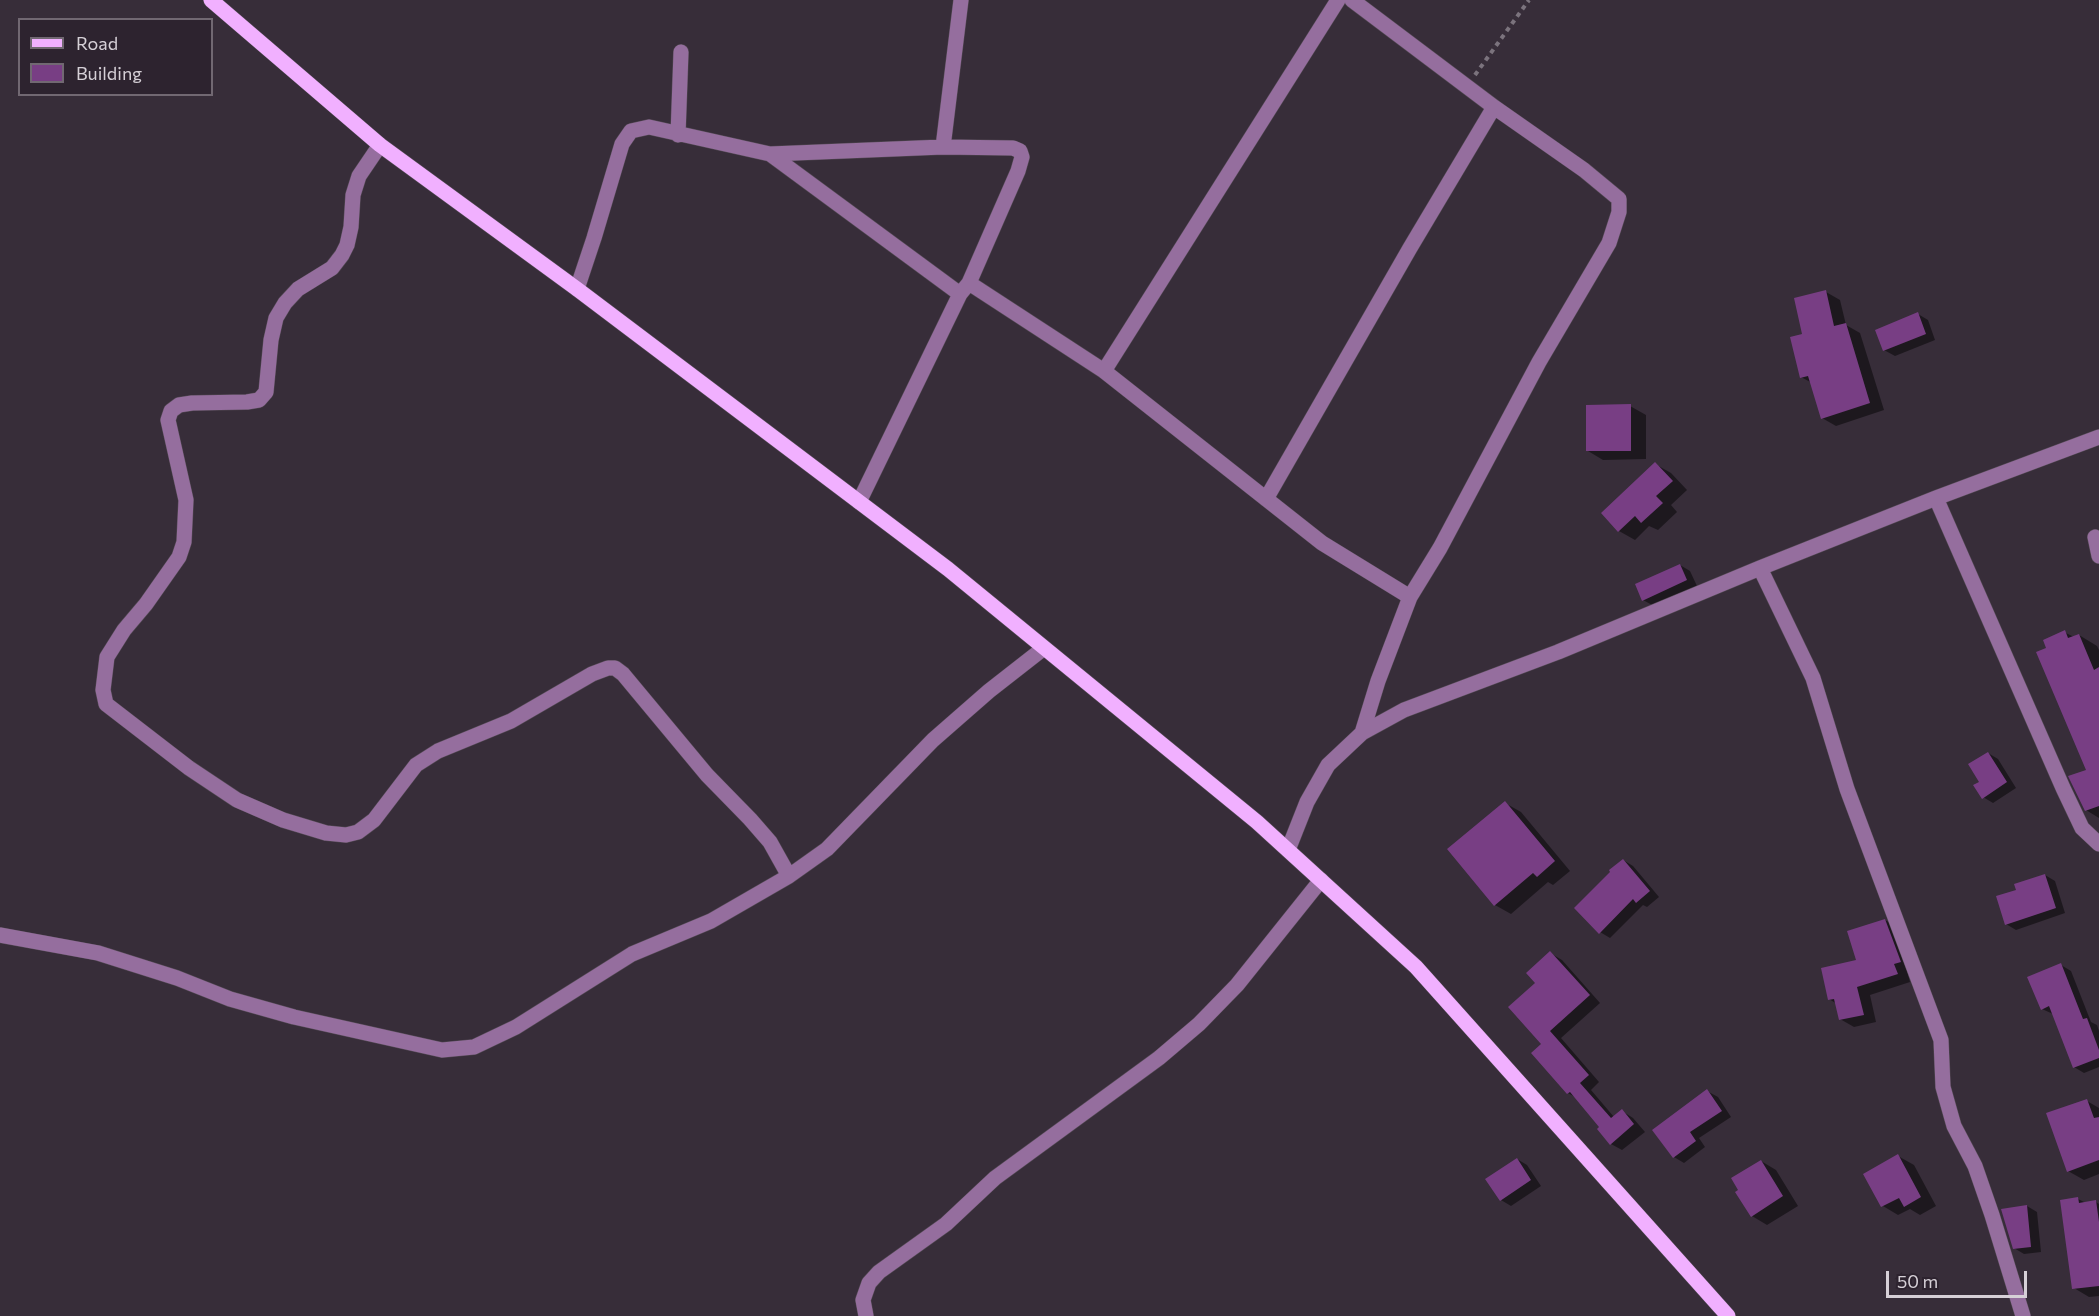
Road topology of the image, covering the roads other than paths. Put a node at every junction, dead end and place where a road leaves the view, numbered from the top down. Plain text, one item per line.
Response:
1 (211, 0) edge
2 (961, 0) edge
3 (1338, 0) edge
4 (1352, 0) edge
5 (681, 52) dead end
6 (1494, 106) junction
7 (678, 135) junction
8 (380, 145) junction
9 (943, 147) junction
10 (770, 154) junction
11 (965, 288) junction
12 (577, 289) junction
13 (1104, 371) junction
14 (2099, 437) edge
15 (1936, 498) junction
16 (1266, 499) junction
17 (859, 502) junction
18 (2095, 537) dead end
19 (2099, 555) edge
20 (1760, 568) junction
21 (1410, 597) junction
22 (1044, 648) junction
23 (1362, 733) junction
24 (2099, 844) edge
25 (1288, 850) junction
26 (789, 876) junction
27 (1321, 880) junction
28 (0, 935) edge
29 (866, 1316) edge
30 (1728, 1316) edge
31 (2023, 1316) edge

1 - 8 main road
2 - 9 street
3 - 13 street
4 - 6 street
5 - 7 street
6 - 16 street
6 - 21 street
7 - 10 street
7 - 12 street
8 - 12 main road
8 - 26 street
9 - 10 street
9 - 11 street
10 - 11 street
11 - 13 street
11 - 17 street
12 - 17 main road
13 - 16 street
14 - 15 street
15 - 20 street
15 - 24 street
16 - 21 street
17 - 22 main road
18 - 19 street
20 - 23 street
20 - 31 street
21 - 23 street
22 - 25 main road
22 - 26 street
23 - 25 street
25 - 27 main road
26 - 28 street
27 - 29 street
27 - 30 main road

